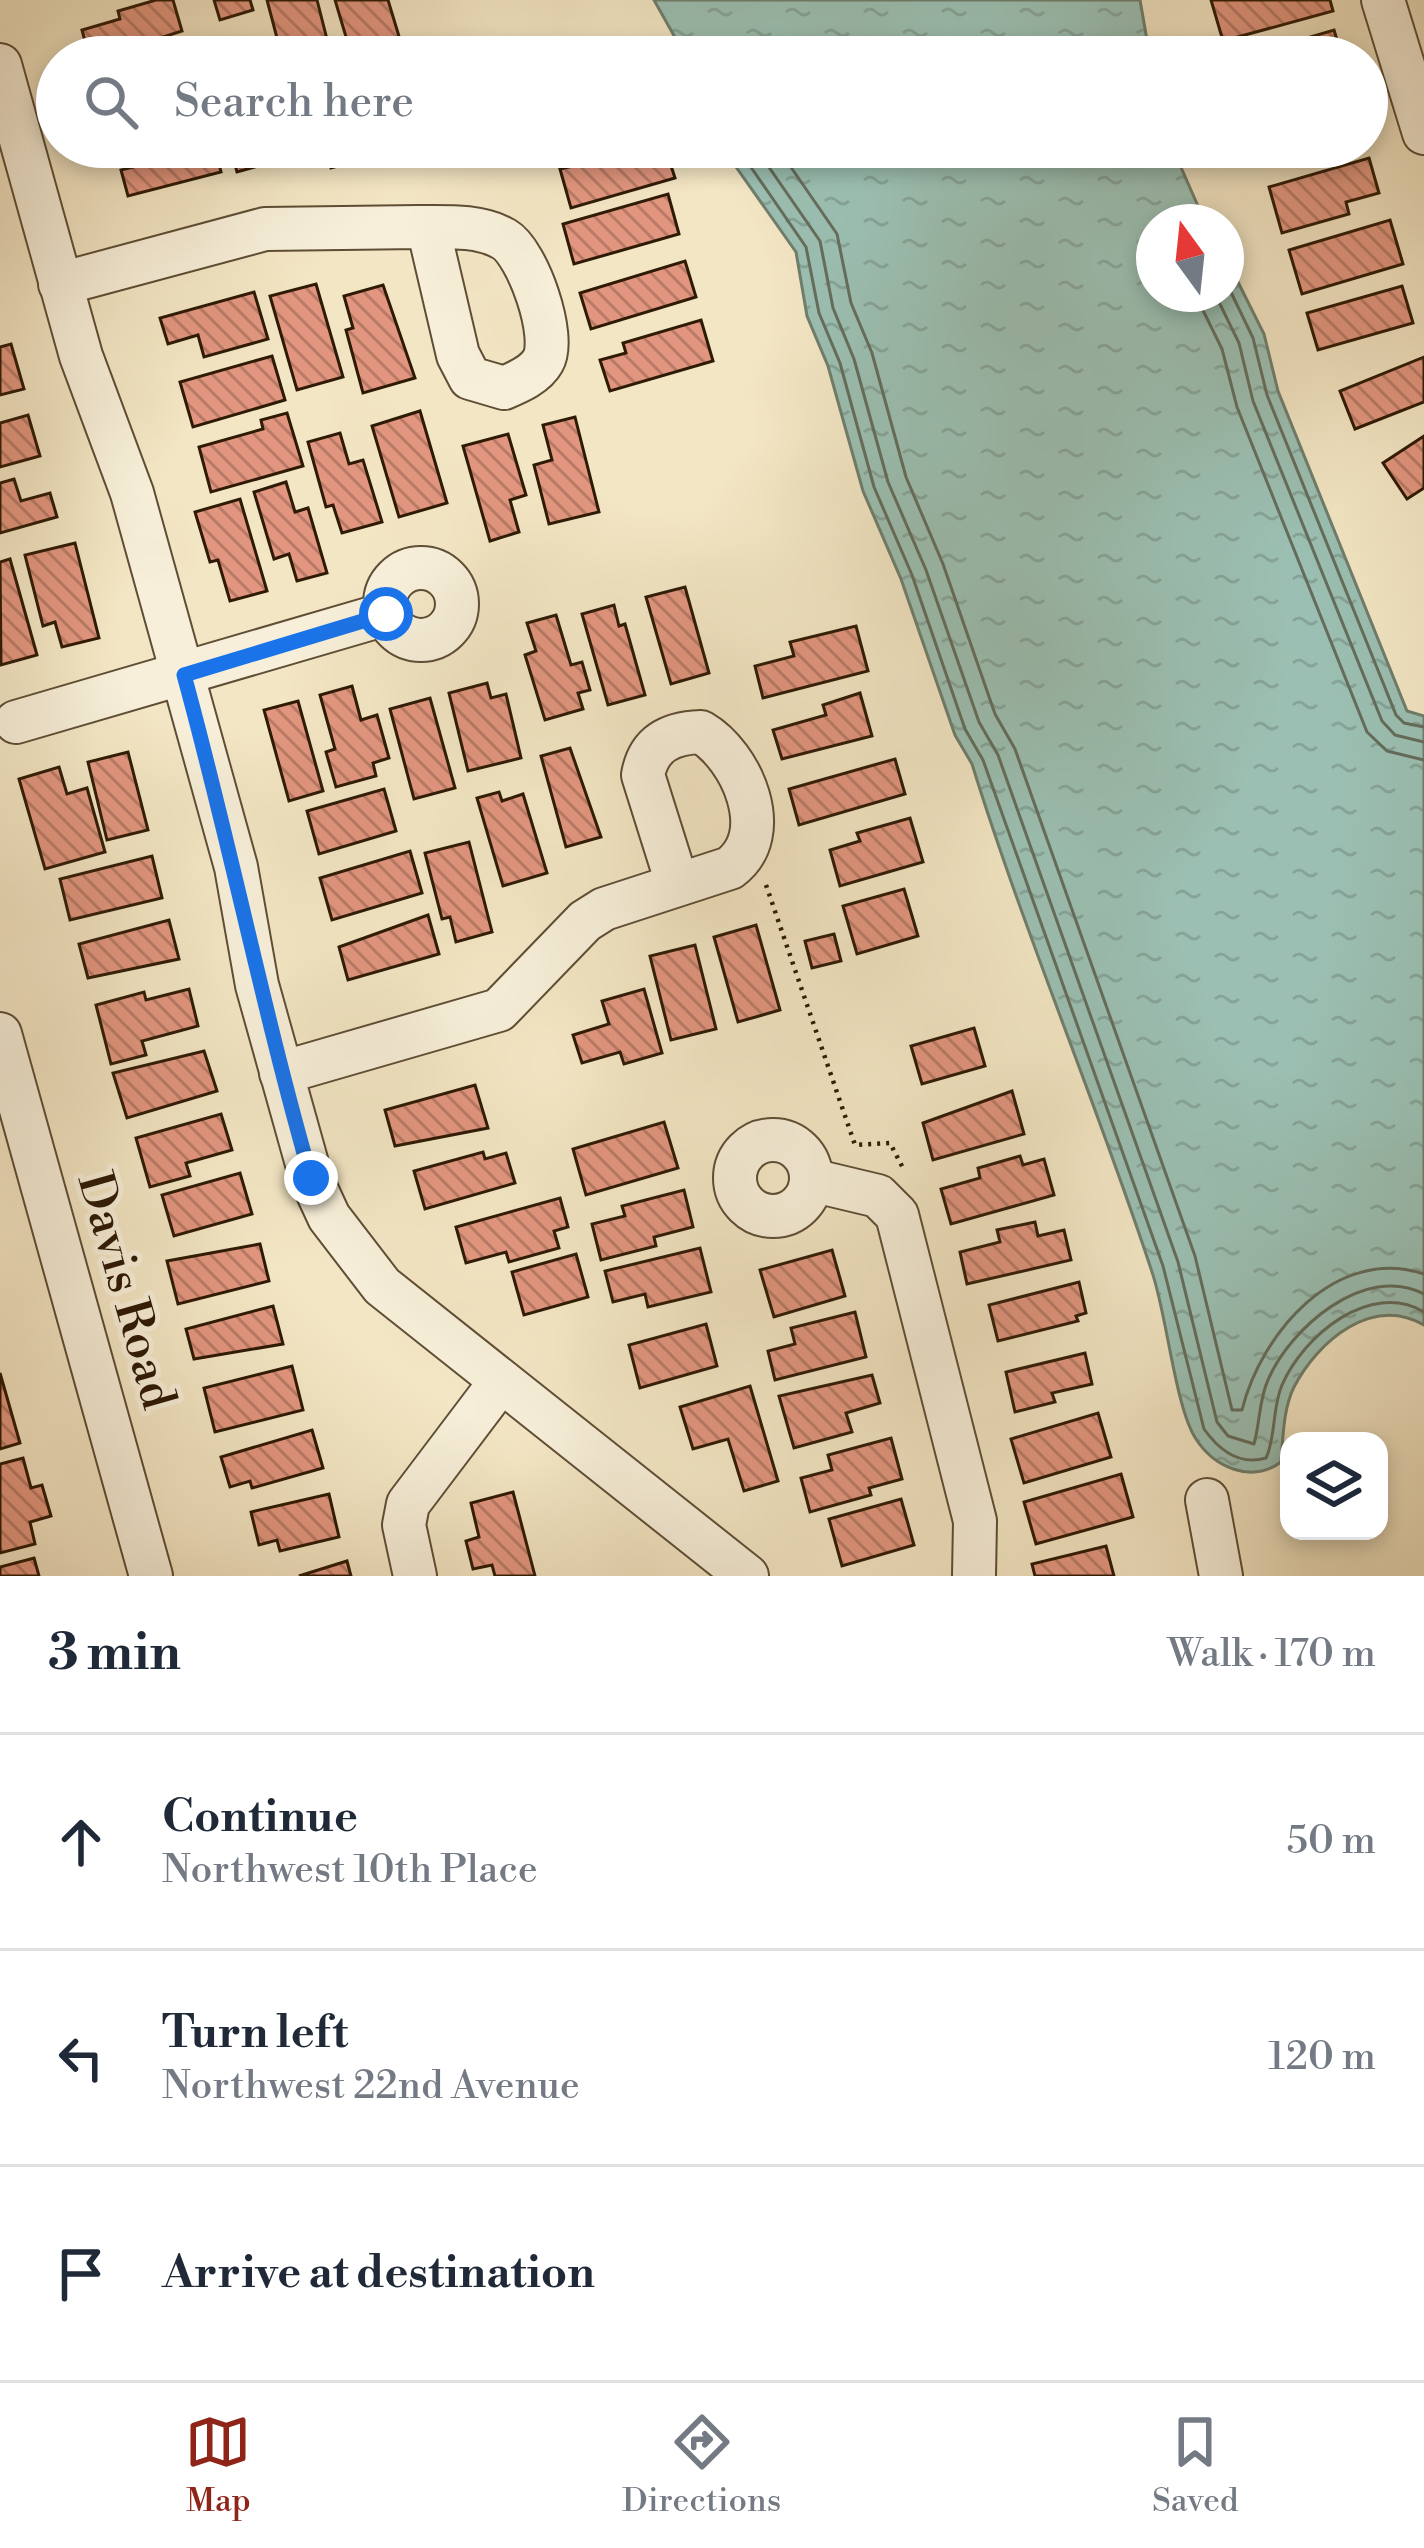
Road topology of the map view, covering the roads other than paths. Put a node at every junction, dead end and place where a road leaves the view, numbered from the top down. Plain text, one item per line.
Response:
1 (1383, 0) edge
2 (0, 65) edge
3 (1424, 133) edge
4 (428, 227) dead end
5 (60, 284) junction
6 (386, 614) dead end
7 (184, 675) junction
8 (16, 722) dead end
9 (677, 884) junction
10 (0, 1034) edge
11 (281, 1073) junction
12 (812, 1180) dead end
13 (501, 1381) junction
14 (1208, 1500) dead end
15 (151, 1576) edge
16 (415, 1576) edge
17 (747, 1576) edge
18 (974, 1576) edge
19 (1222, 1576) edge

1 - 3 street
2 - 5 street
4 - 5 street
5 - 7 street
6 - 7 street
7 - 8 street
7 - 11 street
9 - 9 street
9 - 11 street
10 - 15 street, Davis Road
11 - 13 street
12 - 18 street
13 - 16 street
13 - 17 street
14 - 19 street

